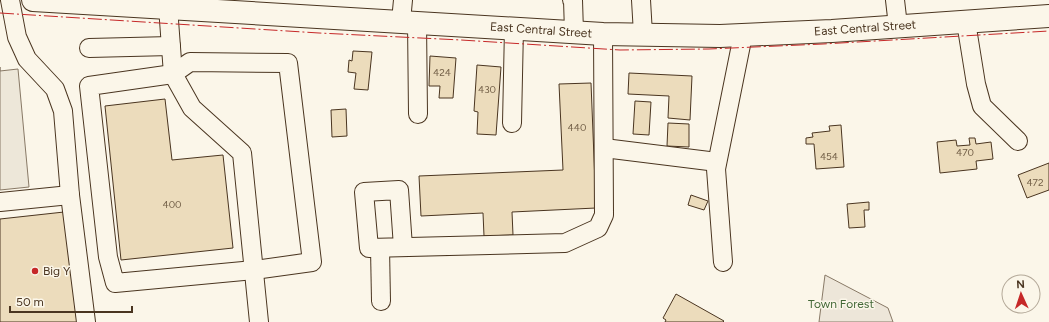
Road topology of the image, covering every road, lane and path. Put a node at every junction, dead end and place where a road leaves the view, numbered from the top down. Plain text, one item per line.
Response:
1 (10, 0) edge
2 (33, 0) edge
3 (572, 0) edge
4 (641, 0) edge
5 (895, 0) edge
6 (226, 5) edge
7 (168, 8) junction
8 (407, 14) edge
9 (1049, 16) edge
10 (966, 22) junction
11 (898, 26) junction
12 (514, 28) junction
13 (574, 32) junction
14 (603, 34) junction
15 (643, 34) junction
16 (743, 35) junction
17 (171, 46) junction
18 (88, 48) dead end
19 (173, 74) junction
20 (418, 114) dead end
21 (512, 122) dead end
22 (1018, 141) dead end
23 (604, 148) junction
24 (717, 162) junction
25 (70, 195) junction
26 (0, 202) edge
27 (403, 247) junction
28 (380, 248) junction
29 (722, 262) dead end
30 (254, 270) junction
31 (381, 301) dead end
32 (86, 322) edge
33 (259, 322) edge

1 - 25 street
2 - 7 main road, East Central Street
3 - 13 street
4 - 15 street
5 - 11 street
6 - 7 main road, East Central Street
6 - 8 main road, East Central Street
7 - 17 street
8 - 12 main road, East Central Street
8 - 20 street
9 - 10 main road, East Central Street
10 - 11 main road, East Central Street
10 - 22 street
11 - 16 main road, East Central Street
12 - 13 main road, East Central Street
12 - 21 street
13 - 14 main road, East Central Street
14 - 15 main road, East Central Street
14 - 23 street
15 - 16 main road, East Central Street
16 - 24 street
17 - 18 street
17 - 19 street
19 - 30 street
19 - 30 street
19 - 30 street
23 - 24 street
23 - 27 street
24 - 29 street
25 - 26 street
25 - 32 street
27 - 28 street
27 - 28 street
28 - 31 street
30 - 33 street

